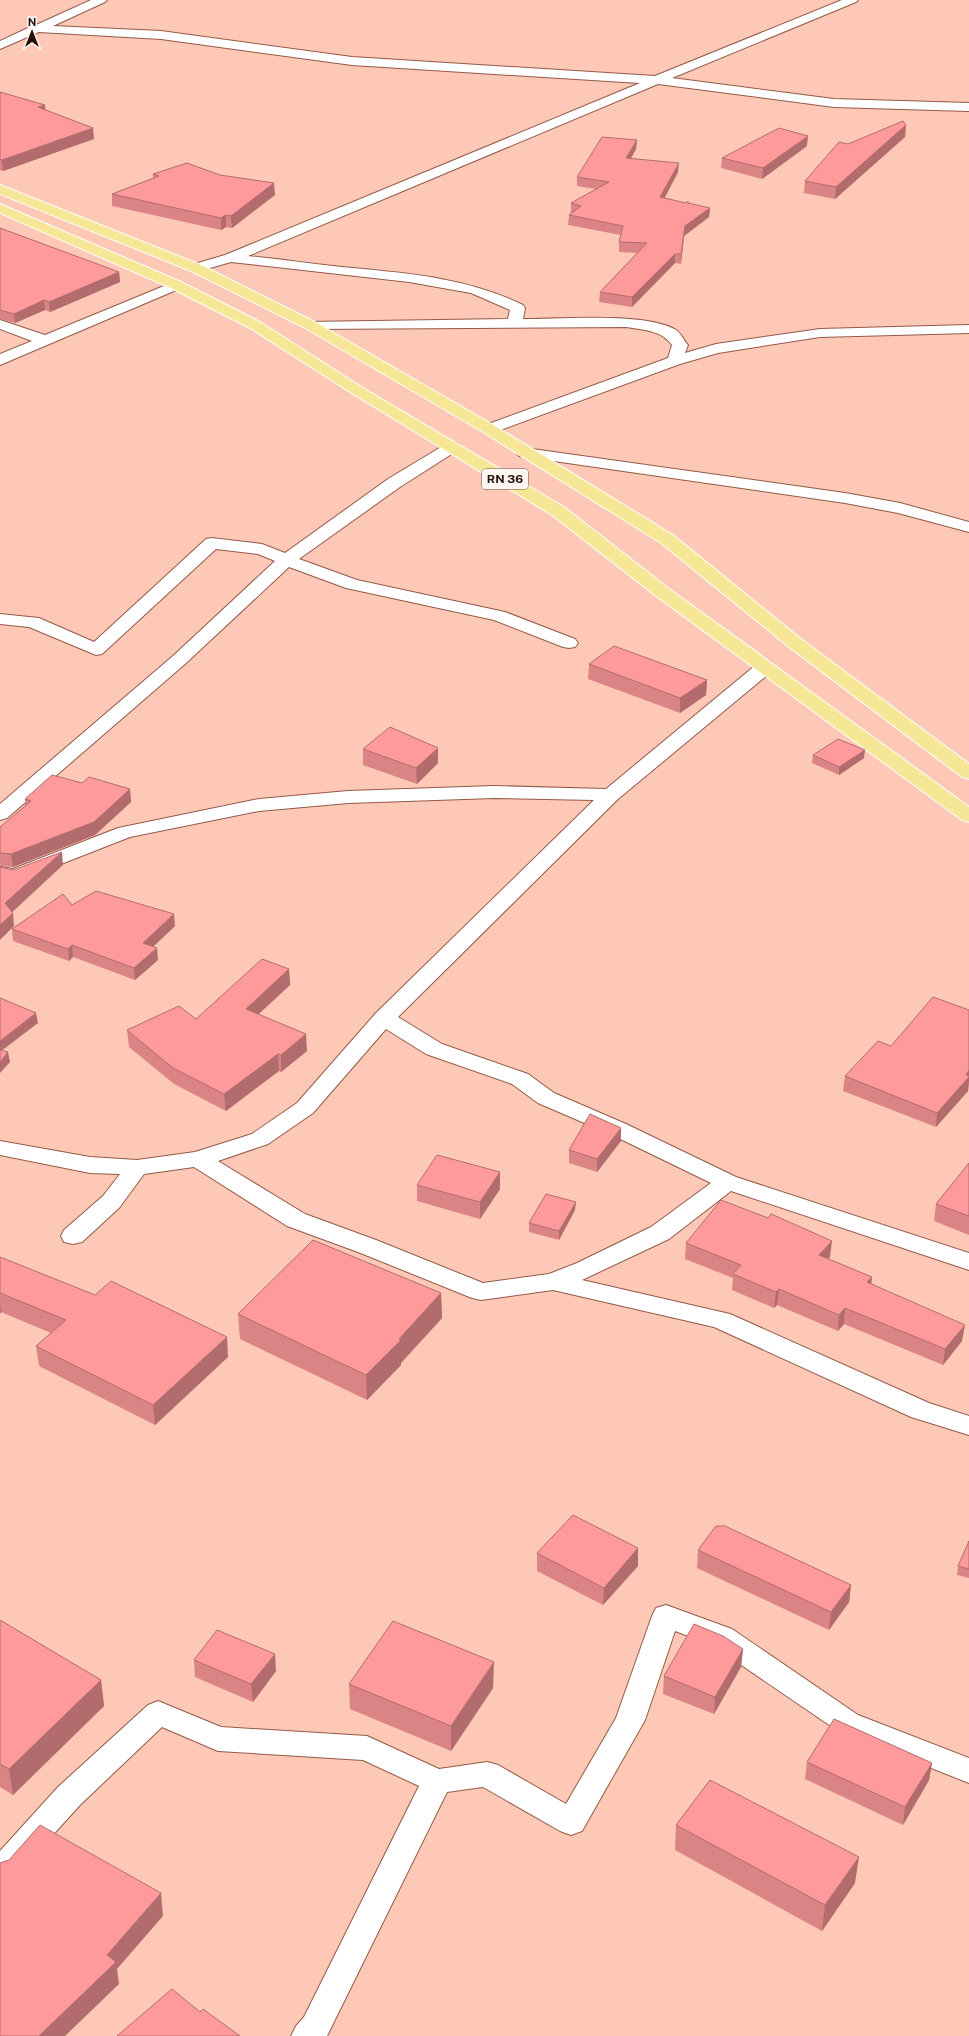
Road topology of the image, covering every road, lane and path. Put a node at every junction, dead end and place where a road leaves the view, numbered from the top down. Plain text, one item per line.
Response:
1 (101, 0) edge
2 (852, 0) edge
3 (34, 28) junction
4 (0, 45) edge
5 (658, 80) junction
6 (969, 107) edge
7 (0, 189) edge
8 (0, 208) edge
9 (230, 258) junction
10 (196, 268) junction
11 (176, 285) junction
12 (515, 323) junction
13 (0, 324) edge
14 (310, 324) junction
15 (969, 329) edge
16 (46, 341) junction
17 (0, 360) edge
18 (675, 361) junction
19 (489, 429) junction
20 (452, 447) junction
21 (525, 453) junction
22 (969, 527) edge
23 (286, 560) junction
24 (0, 619) edge
25 (569, 643) dead end
26 (764, 668) junction
27 (969, 773) edge
28 (611, 795) junction
29 (0, 814) edge
30 (969, 816) edge
31 (0, 873) edge
32 (384, 1018) junction
33 (0, 1148) edge
34 (198, 1159) junction
35 (137, 1168) junction
36 (728, 1182) junction
37 (73, 1236) dead end
38 (969, 1262) edge
39 (553, 1282) junction
40 (969, 1426) edge
41 (969, 1771) edge
42 (437, 1781) junction
43 (0, 1872) edge
44 (307, 2036) edge

1 - 3 street
2 - 5 street
3 - 4 street
3 - 5 street
5 - 6 street
5 - 9 street
7 - 10 main road, RN 36
8 - 11 main road, RN 36
9 - 10 street
9 - 12 street
10 - 14 main road, RN 36
11 - 16 street
11 - 20 main road, RN 36
12 - 14 street
12 - 18 street
13 - 16 street
14 - 19 main road, RN 36
15 - 18 street
16 - 17 street
18 - 19 street
19 - 21 main road, RN 36
20 - 23 street
20 - 26 main road, RN 36
21 - 22 street
21 - 27 main road, RN 36
23 - 24 street
23 - 25 street
23 - 29 street
26 - 28 street
26 - 30 main road, RN 36
28 - 31 street
28 - 32 street
32 - 34 street
32 - 36 street
33 - 35 street
34 - 35 street
34 - 39 street
35 - 37 street
36 - 38 street
36 - 39 street
39 - 40 street
41 - 42 street
42 - 43 street
42 - 44 street

